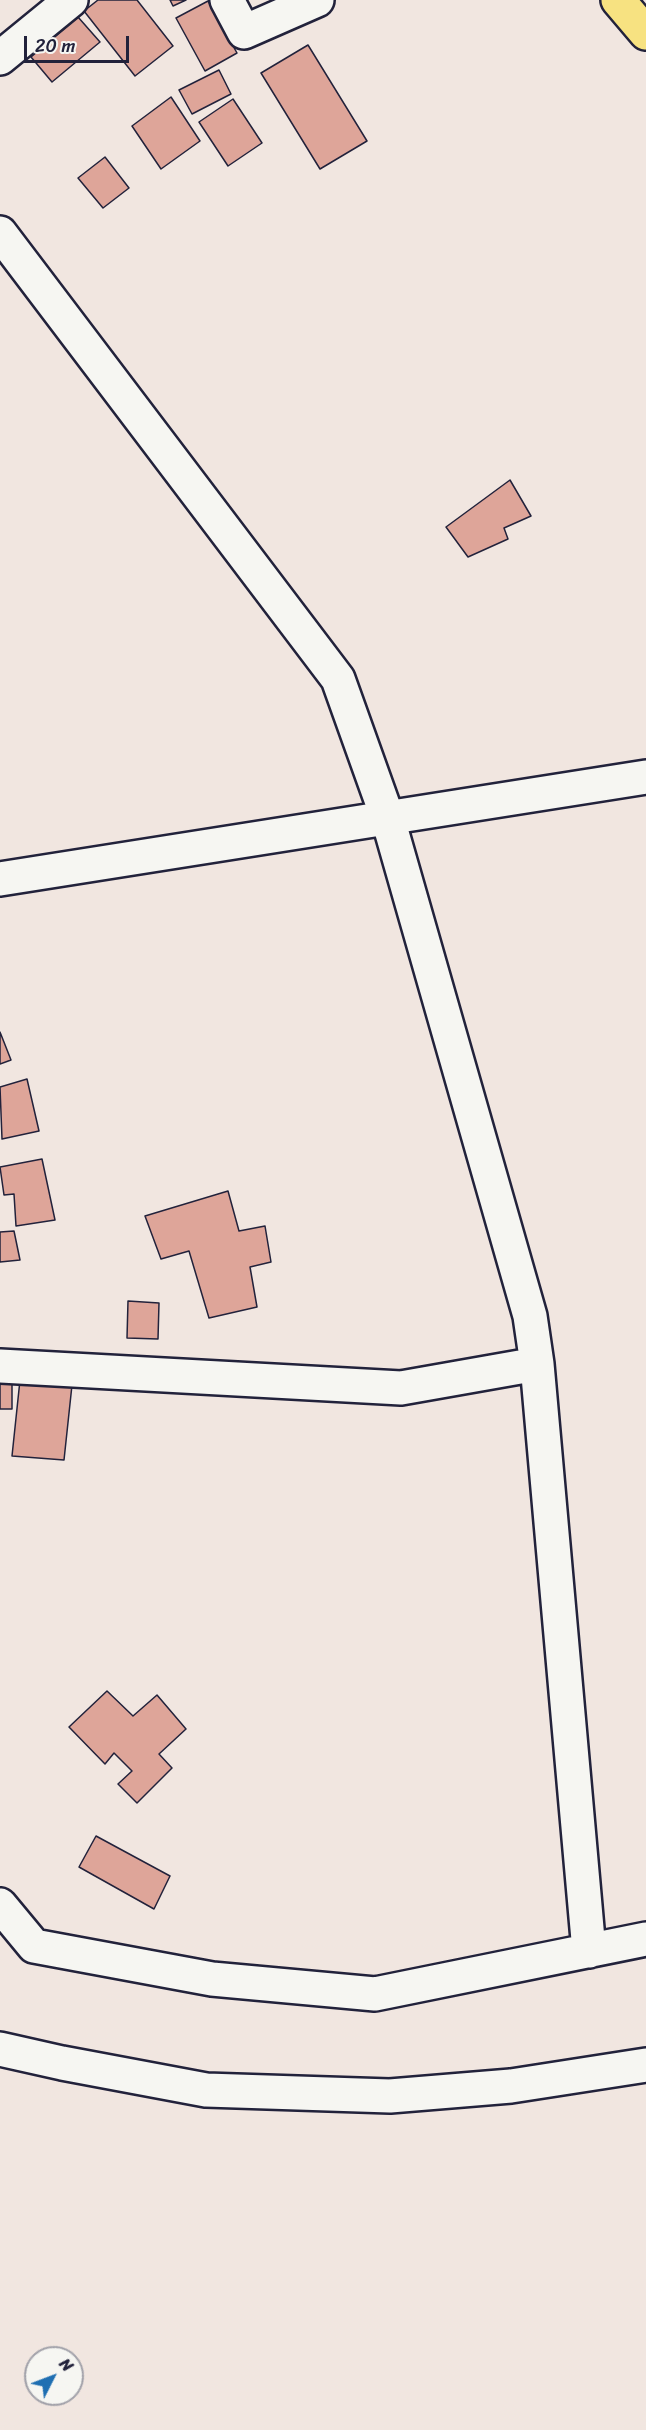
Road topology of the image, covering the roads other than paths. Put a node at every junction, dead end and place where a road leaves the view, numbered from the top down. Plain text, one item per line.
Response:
1 (71, 0) edge
2 (227, 0) edge
3 (317, 0) edge
4 (618, 0) edge
5 (646, 33) edge
6 (0, 58) edge
7 (0, 233) edge
8 (646, 777) edge
9 (388, 819) junction
10 (0, 879) edge
11 (537, 1364) junction
12 (0, 1366) edge
13 (0, 1905) edge
14 (646, 1939) edge
15 (589, 1951) junction
16 (0, 2049) edge
17 (646, 2065) edge

1 - 6 street
2 - 3 street
4 - 5 highway
7 - 9 street
8 - 9 street
9 - 10 street
9 - 11 street
11 - 12 street
11 - 15 street
13 - 15 street
14 - 15 street
16 - 17 street

